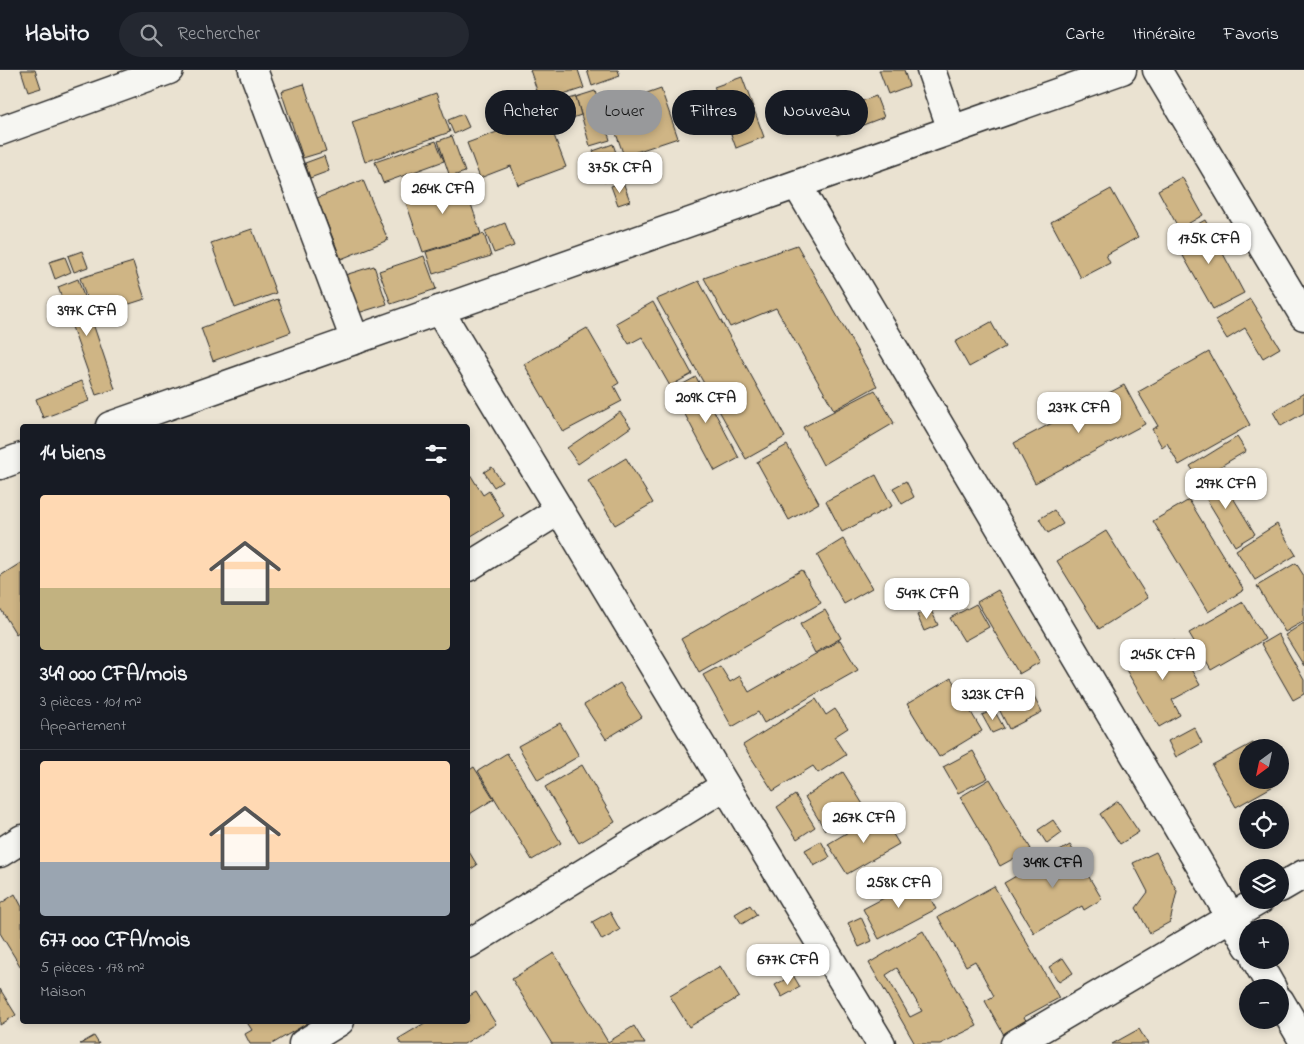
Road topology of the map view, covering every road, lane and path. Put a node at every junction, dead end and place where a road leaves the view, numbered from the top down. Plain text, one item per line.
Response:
1 (169, 70) edge
2 (253, 70) edge
3 (931, 70) edge
4 (1122, 70) edge
5 (1157, 70) edge
6 (952, 130) junction
7 (0, 131) edge
8 (797, 185) junction
9 (439, 310) junction
10 (1304, 316) edge
11 (355, 340) junction
12 (116, 424) edge
13 (20, 458) edge
14 (0, 465) edge
15 (558, 511) junction
16 (470, 566) edge
17 (725, 786) junction
18 (20, 840) edge
19 (0, 853) edge
20 (1304, 874) edge
21 (1289, 883) edge
22 (1244, 909) edge
23 (1230, 917) junction
24 (1239, 932) edge
25 (470, 943) edge
26 (1289, 1016) edge
27 (335, 1024) edge
28 (1304, 1042) edge
29 (303, 1044) edge
30 (881, 1044) edge
31 (1014, 1044) edge

1 - 7 street
2 - 11 street
3 - 6 street
4 - 6 street
5 - 10 street
6 - 8 street
8 - 9 street
8 - 23 street
9 - 11 street
9 - 15 street
11 - 12 street
13 - 14 street
15 - 16 street
15 - 17 street
17 - 25 street
17 - 30 street
18 - 19 street
20 - 21 street
22 - 23 street
23 - 24 street
23 - 31 street
26 - 28 street
27 - 29 street

